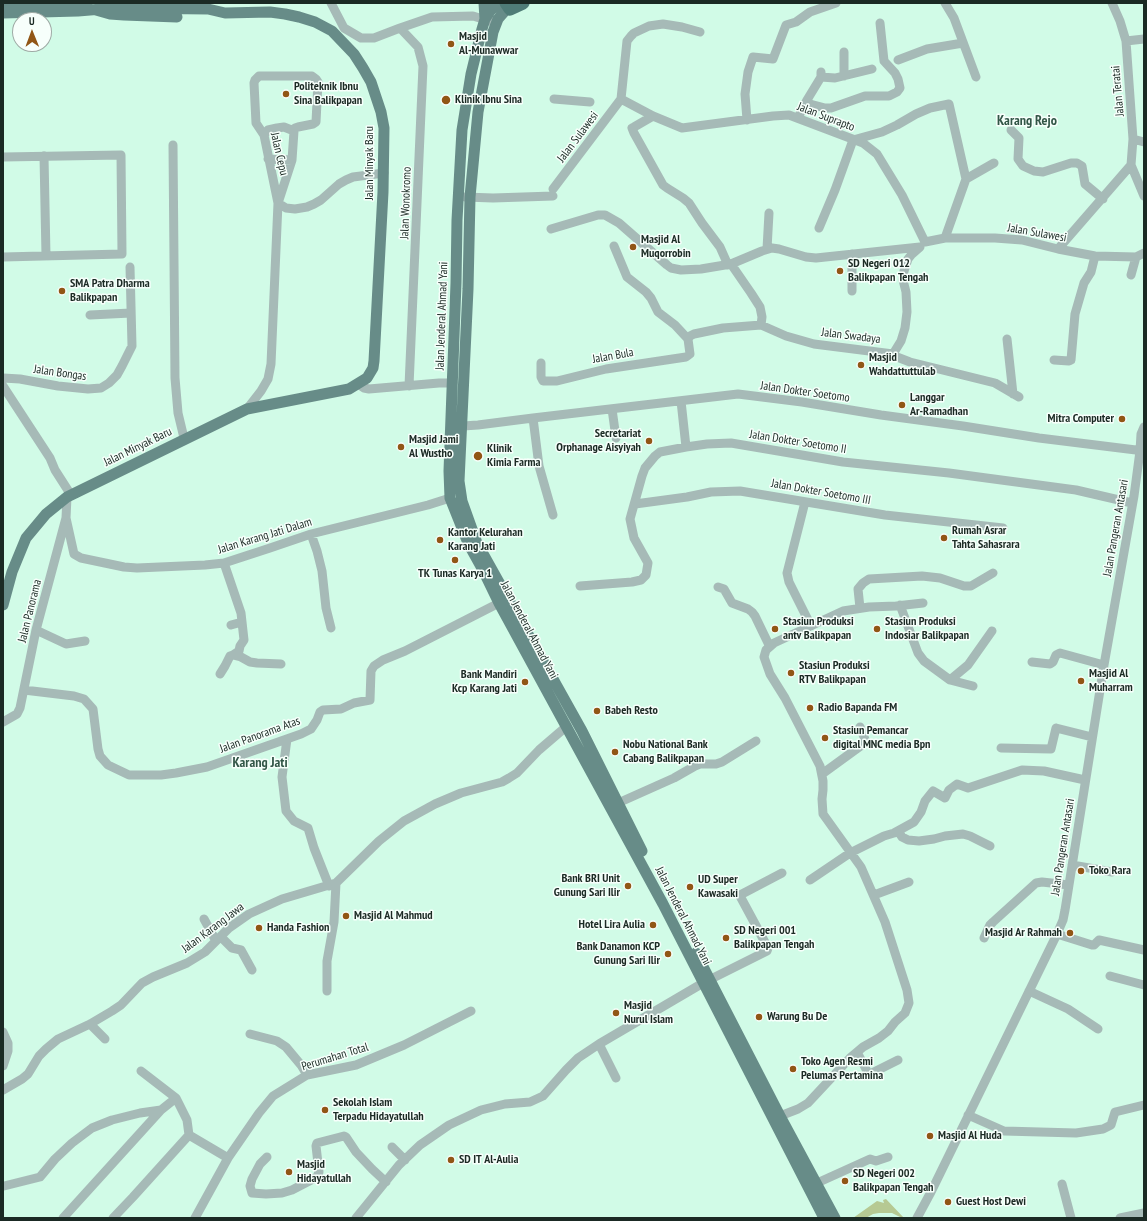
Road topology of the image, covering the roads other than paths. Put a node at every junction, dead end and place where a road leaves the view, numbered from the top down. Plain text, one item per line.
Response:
1 (87, 3) edge
2 (125, 3) edge
3 (331, 3) edge
4 (484, 3) edge
5 (523, 3) edge
6 (836, 3) edge
7 (945, 3) edge
8 (1112, 3) edge
9 (3, 4) edge
10 (505, 5) edge
11 (182, 6) edge
12 (104, 7) edge
13 (3, 13) edge
14 (225, 13) junction
15 (490, 21) junction
16 (880, 23) dead end
17 (400, 28) junction
18 (700, 32) dead end
19 (1144, 39) edge
20 (1126, 41) junction
21 (964, 44) junction
22 (844, 52) dead end
23 (898, 60) dead end
24 (872, 69) dead end
25 (844, 76) junction
26 (976, 77) dead end
27 (554, 99) dead end
28 (621, 99) junction
29 (807, 100) junction
30 (590, 102) dead end
31 (653, 116) junction
32 (798, 118) junction
33 (747, 120) junction
34 (1011, 130) dead end
35 (294, 131) junction
36 (264, 135) junction
37 (1134, 139) junction
38 (853, 140) junction
39 (1144, 142) edge
40 (173, 145) dead end
41 (44, 156) junction
42 (3, 157) edge
43 (268, 159) junction
44 (292, 160) junction
45 (994, 163) dead end
46 (1131, 165) junction
47 (384, 173) junction
48 (966, 180) junction
49 (1144, 196) edge
50 (458, 197) junction
51 (470, 197) junction
52 (1103, 199) junction
53 (278, 203) junction
54 (769, 213) dead end
55 (819, 228) dead end
56 (551, 229) dead end
57 (945, 238) junction
58 (923, 244) junction
59 (614, 246) dead end
60 (767, 249) junction
61 (1058, 249) junction
62 (852, 254) junction
63 (1140, 255) edge
64 (46, 256) junction
65 (1095, 256) junction
66 (3, 257) edge
67 (730, 265) junction
68 (130, 267) dead end
69 (1131, 275) dead end
70 (852, 291) dead end
71 (132, 313) junction
72 (90, 315) dead end
73 (761, 325) junction
74 (688, 339) junction
75 (1007, 339) dead end
76 (894, 354) junction
77 (1054, 360) dead end
78 (541, 363) dead end
79 (369, 375) junction
80 (3, 378) edge
81 (453, 383) junction
82 (358, 384) junction
83 (3, 386) edge
84 (409, 386) junction
85 (344, 390) junction
86 (681, 400) junction
87 (247, 409) junction
88 (612, 409) junction
89 (533, 418) junction
90 (462, 426) junction
91 (1144, 427) edge
92 (184, 438) junction
93 (616, 438) dead end
94 (686, 447) junction
95 (1142, 451) edge
96 (69, 496) junction
97 (450, 498) junction
98 (804, 502) junction
99 (1132, 503) junction
100 (635, 504) junction
101 (553, 515) dead end
102 (66, 518) junction
103 (1003, 528) dead end
104 (311, 534) junction
105 (224, 563) junction
106 (993, 573) dead end
107 (580, 586) dead end
108 (718, 587) dead end
109 (499, 603) junction
110 (923, 603) dead end
111 (3, 604) edge
112 (900, 605) junction
113 (860, 608) junction
114 (242, 622) junction
115 (231, 625) dead end
116 (811, 626) junction
117 (331, 628) dead end
118 (36, 630) junction
119 (992, 631) dead end
120 (85, 641) dead end
121 (769, 646) junction
122 (233, 656) junction
123 (1032, 662) dead end
124 (281, 664) dead end
125 (1104, 665) junction
126 (220, 674) dead end
127 (950, 680) junction
128 (972, 686) dead end
129 (24, 690) junction
130 (3, 722) edge
131 (567, 726) junction
132 (860, 727) dead end
133 (1092, 737) junction
134 (287, 739) junction
135 (756, 741) dead end
136 (1001, 748) dead end
137 (822, 774) junction
138 (1085, 780) junction
139 (618, 803) junction
140 (898, 831) junction
141 (990, 846) dead end
142 (850, 853) junction
143 (1072, 865) junction
144 (1112, 872) dead end
145 (782, 873) dead end
146 (810, 880) dead end
147 (909, 882) dead end
148 (332, 885) junction
149 (1069, 885) junction
150 (874, 895) junction
151 (204, 919) dead end
152 (1057, 934) junction
153 (984, 938) dead end
154 (219, 939) junction
155 (1144, 950) edge
156 (252, 970) dead end
157 (1110, 976) dead end
158 (707, 981) junction
159 (1144, 985) edge
160 (327, 991) dead end
161 (1029, 991) junction
162 (471, 1011) dead end
163 (90, 1024) junction
164 (1098, 1029) dead end
165 (3, 1032) edge
166 (250, 1034) dead end
167 (105, 1039) dead end
168 (599, 1044) junction
169 (857, 1052) junction
170 (898, 1060) dead end
171 (3, 1066) edge
172 (140, 1071) dead end
173 (307, 1075) junction
174 (616, 1078) dead end
175 (3, 1090) edge
176 (176, 1098) junction
177 (1144, 1105) edge
178 (161, 1110) junction
179 (968, 1115) junction
180 (780, 1116) junction
181 (189, 1135) junction
182 (392, 1147) dead end
183 (888, 1156) dead end
184 (267, 1157) dead end
185 (228, 1158) junction
186 (405, 1160) junction
187 (386, 1182) junction
188 (817, 1183) junction
189 (1062, 1184) dead end
190 (4, 1186) dead end
191 (1144, 1213) edge
192 (63, 1218) edge
193 (113, 1218) edge
194 (195, 1218) edge
195 (356, 1218) edge
196 (824, 1218) edge
197 (835, 1218) edge
198 (917, 1218) edge
199 (1071, 1218) edge
200 (1120, 1218) edge

1 - 9 main road
2 - 12 main road
3 - 17 street
4 - 15 main road
5 - 10 highway
6 - 33 street
7 - 21 street
8 - 20 street
10 - 15 main road
11 - 12 main road, Jalan Minyak Baru
11 - 14 main road, Jalan Minyak Baru
12 - 13 main road
12 - 14 main road
14 - 47 main road, Jalan Minyak Baru
15 - 17 street
15 - 50 main road, Jalan Jenderal Ahmad Yani
15 - 51 main road, Jalan Jenderal Ahmad Yani
16 - 29 street
17 - 84 street, Jalan Wonokromo
18 - 28 street
19 - 20 street
20 - 37 street, Jalan Teratai
21 - 23 street
21 - 26 street
22 - 25 street
24 - 25 street
25 - 29 street
27 - 30 street
28 - 31 street, Jalan Suprapto
28 - 51 street, Jalan Sulawesi
29 - 32 street
31 - 33 street, Jalan Suprapto
31 - 67 street
32 - 33 street, Jalan Suprapto
32 - 38 street, Jalan Suprapto
34 - 52 street
35 - 36 street
35 - 36 street, Jalan Cepu
35 - 44 street, Jalan Cepu
36 - 43 street, Jalan Cepu
37 - 39 street
37 - 46 street, Jalan Teratai
38 - 48 street
38 - 55 street
38 - 58 street, Jalan Suprapto
40 - 92 street
41 - 42 street
41 - 64 street
41 - 64 street
43 - 44 street
43 - 53 street, Jalan Cepu
44 - 53 street, Jalan Cepu
45 - 48 street
46 - 49 street, Jalan Teratai
46 - 52 street
47 - 53 street
47 - 79 main road, Jalan Minyak Baru
48 - 57 street
50 - 51 street
50 - 81 main road, Jalan Jenderal Ahmad Yani
51 - 90 main road, Jalan Jenderal Ahmad Yani
52 - 61 street
53 - 87 street, Jalan Cepu
54 - 60 street
56 - 67 street
57 - 58 street, Jalan Sulawesi
57 - 61 street, Jalan Sulawesi
58 - 62 street, Jalan Sulawesi
58 - 76 street, Jalan Swadaya
59 - 74 street
60 - 62 street, Jalan Sulawesi
60 - 67 street, Jalan Sulawesi
61 - 65 street, Jalan Sulawesi
62 - 70 street
63 - 65 street, Jalan Sulawesi
63 - 69 street
64 - 66 street
65 - 77 street
67 - 73 street
68 - 71 street, Jalan Bongas
71 - 72 street
71 - 80 street, Jalan Bongas
73 - 74 street, Jalan Swadaya
73 - 76 street, Jalan Swadaya
74 - 78 street, Jalan Bula
75 - 76 street
79 - 82 main road, Jalan Minyak Baru
79 - 85 main road, Jalan Minyak Baru
81 - 84 street
81 - 97 main road, Jalan Jenderal Ahmad Yani
82 - 84 street
82 - 85 main road, Jalan Minyak Baru
83 - 96 street
85 - 87 main road, Jalan Minyak Baru
86 - 88 street, Jalan Dokter Soetomo
86 - 94 street
86 - 95 street, Jalan Dokter Soetomo
87 - 92 main road, Jalan Minyak Baru
88 - 89 street, Jalan Dokter Soetomo
88 - 93 street
89 - 90 street, Jalan Dokter Soetomo
89 - 101 street
90 - 139 main road, Jalan Jenderal Ahmad Yani
91 - 95 street
92 - 96 main road, Jalan Minyak Baru
94 - 99 street, Jalan Dokter Soetomo II
94 - 100 street, Jalan Dokter Soetomo II
95 - 99 street, Jalan Pangeran Antasari
96 - 102 street, Jalan Panorama
96 - 111 main road, Jalan Minyak Baru
97 - 104 street, Jalan Karang Jati Dalam
97 - 109 main road, Jalan Jenderal Ahmad Yani
98 - 100 street, Jalan Dokter Soetomo III
98 - 103 street, Jalan Dokter Soetomo III
98 - 116 street
99 - 125 street, Jalan Pangeran Antasari
100 - 107 street, Jalan Dokter Soetomo II
102 - 105 street, Jalan Karang Jati Dalam
102 - 118 street, Jalan Panorama
104 - 105 street, Jalan Karang Jati Dalam
104 - 117 street
105 - 114 street
106 - 113 street
108 - 121 street
109 - 131 main road, Jalan Jenderal Ahmad Yani
109 - 134 street, Jalan Panorama Atas
110 - 112 street
112 - 113 street
112 - 127 street
113 - 116 street
114 - 115 street
114 - 122 street
116 - 121 street
118 - 120 street
118 - 129 street, Jalan Panorama
119 - 127 street
121 - 137 street
122 - 124 street
122 - 126 street
123 - 125 street
125 - 133 street, Jalan Pangeran Antasari
127 - 128 street
129 - 130 street, Jalan Panorama
129 - 134 street, Jalan Panorama Atas
131 - 148 street, Jalan Karang Jawa
131 - 158 main road, Jalan Jenderal Ahmad Yani
132 - 137 street
133 - 136 street
133 - 138 street, Jalan Pangeran Antasari
134 - 148 street
135 - 139 street
137 - 142 street
138 - 140 street
138 - 143 street, Jalan Pangeran Antasari
139 - 158 main road, Jalan Jenderal Ahmad Yani
140 - 141 street
140 - 142 street
142 - 146 street
142 - 150 street
143 - 144 street
143 - 149 street, Jalan Pangeran Antasari
145 - 158 street
147 - 150 street
148 - 154 street, Jalan Karang Jawa
148 - 160 street
149 - 152 street, Jalan Pangeran Antasari
149 - 153 street
150 - 169 street
151 - 154 street
152 - 155 street
152 - 161 street, Jalan Pangeran Antasari
154 - 156 street
154 - 163 street, Jalan Karang Jawa
157 - 159 street
158 - 168 street
158 - 180 main road, Jalan Jenderal Ahmad Yani
158 - 196 main road, Jalan Jenderal Ahmad Yani
161 - 164 street
161 - 179 street, Jalan Pangeran Antasari
162 - 173 street, Perumahan Total
163 - 167 street
163 - 175 street, Jalan Karang Jawa
165 - 171 street
166 - 173 street
168 - 174 street
168 - 186 street
169 - 170 street
169 - 180 street
172 - 176 street
173 - 185 street, Perumahan Total
176 - 178 street
176 - 181 street
177 - 179 street
178 - 190 street
178 - 192 street
179 - 198 street, Jalan Pangeran Antasari
180 - 188 main road, Jalan Jenderal Ahmad Yani
181 - 185 street
181 - 193 street
182 - 186 street
183 - 188 street
184 - 187 street
185 - 194 street, Perumahan Total
186 - 187 street
187 - 195 street
188 - 197 main road, Jalan Jenderal Ahmad Yani
189 - 199 street
191 - 200 street

